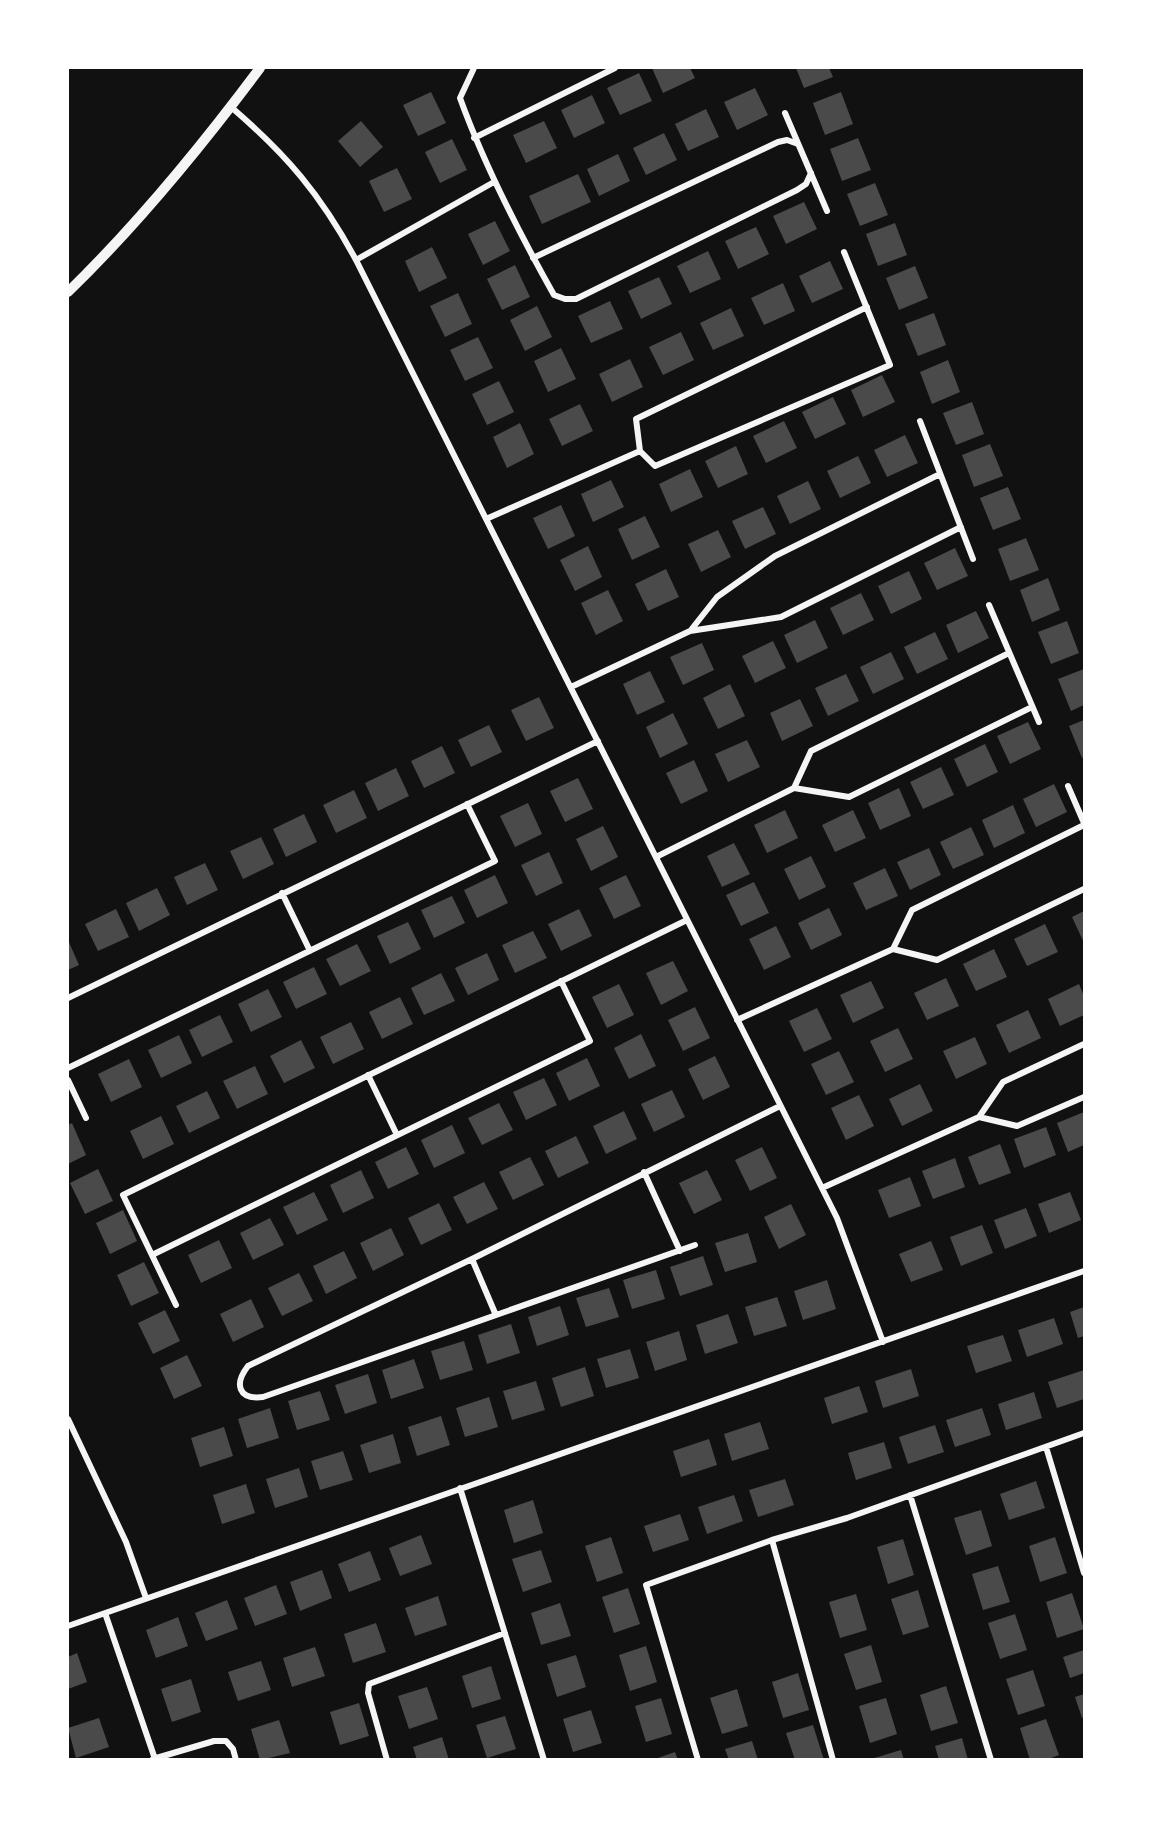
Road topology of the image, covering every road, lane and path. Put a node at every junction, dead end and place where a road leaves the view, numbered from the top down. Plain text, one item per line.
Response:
1 (260, 68) edge
2 (474, 68) edge
3 (615, 68) edge
4 (231, 107) junction
5 (785, 113) dead end
6 (474, 138) junction
7 (798, 144) junction
8 (811, 173) junction
9 (494, 182) junction
10 (827, 211) dead end
11 (844, 252) dead end
12 (533, 258) junction
13 (356, 260) junction
14 (68, 292) edge
15 (867, 307) junction
16 (920, 420) dead end
17 (640, 451) junction
18 (940, 474) junction
19 (486, 519) junction
20 (961, 527) junction
21 (974, 559) dead end
22 (989, 605) dead end
23 (690, 631) junction
24 (1009, 653) junction
25 (571, 687) junction
26 (1032, 707) junction
27 (1038, 722) dead end
28 (598, 741) junction
29 (1068, 786) dead end
30 (794, 788) junction
31 (467, 804) junction
32 (1084, 824) edge
33 (656, 857) junction
34 (1084, 889) edge
35 (282, 894) junction
36 (687, 920) junction
37 (893, 949) junction
38 (310, 951) junction
39 (561, 981) junction
40 (68, 998) edge
41 (737, 1020) junction
42 (1084, 1044) edge
43 (68, 1068) edge
44 (368, 1075) junction
45 (68, 1080) edge
46 (1084, 1097) edge
47 (780, 1106) junction
48 (979, 1117) junction
49 (86, 1118) dead end
50 (397, 1135) junction
51 (644, 1172) junction
52 (822, 1188) junction
53 (694, 1245) dead end
54 (680, 1251) junction
55 (152, 1255) junction
56 (472, 1259) junction
57 (1084, 1271) edge
58 (176, 1305) dead end
59 (495, 1313) junction
60 (883, 1342) junction
61 (68, 1419) edge
62 (1084, 1433) edge
63 (1046, 1447) junction
64 (460, 1488) junction
65 (910, 1495) junction
66 (772, 1540) junction
67 (1084, 1573) edge
68 (146, 1598) junction
69 (105, 1613) junction
70 (68, 1626) edge
71 (505, 1633) junction
72 (153, 1759) edge
73 (236, 1760) edge
74 (387, 1760) edge
75 (543, 1760) edge
76 (698, 1760) edge
77 (833, 1760) edge
78 (991, 1760) edge

1 - 4 street
2 - 6 street
3 - 6 street
4 - 13 street
4 - 14 street
5 - 7 street
6 - 9 street
7 - 8 street
7 - 12 street
8 - 10 street
8 - 12 street
9 - 12 street
9 - 13 street
11 - 15 street
13 - 19 street
15 - 17 street
15 - 17 street
16 - 18 street
17 - 19 street
18 - 20 street
18 - 23 street
19 - 25 street
20 - 21 street
20 - 23 street
22 - 24 street
23 - 25 street
24 - 26 street
24 - 30 street
25 - 28 street
26 - 27 street
26 - 30 street
28 - 31 street
28 - 33 street
29 - 32 street
30 - 33 street
31 - 35 street
31 - 38 street
32 - 37 street
33 - 36 street
34 - 37 street
35 - 38 street
35 - 40 street
36 - 39 street
36 - 41 street
37 - 41 street
38 - 43 street
39 - 44 street
39 - 50 street
41 - 47 street
42 - 48 street
44 - 50 street
44 - 55 street
45 - 49 street
46 - 48 street
47 - 51 street
47 - 52 street
48 - 52 street
50 - 55 street
51 - 54 street
51 - 56 street
52 - 60 street
53 - 54 street
54 - 59 street
55 - 58 street
56 - 59 street
56 - 59 street
57 - 60 street
60 - 64 street
61 - 68 street
62 - 63 street
63 - 65 street
63 - 67 street
64 - 68 street
64 - 71 street
65 - 66 street
65 - 78 street
66 - 76 street
66 - 77 street
68 - 69 street
69 - 70 street
69 - 72 street
71 - 74 street
71 - 75 street
72 - 73 street

